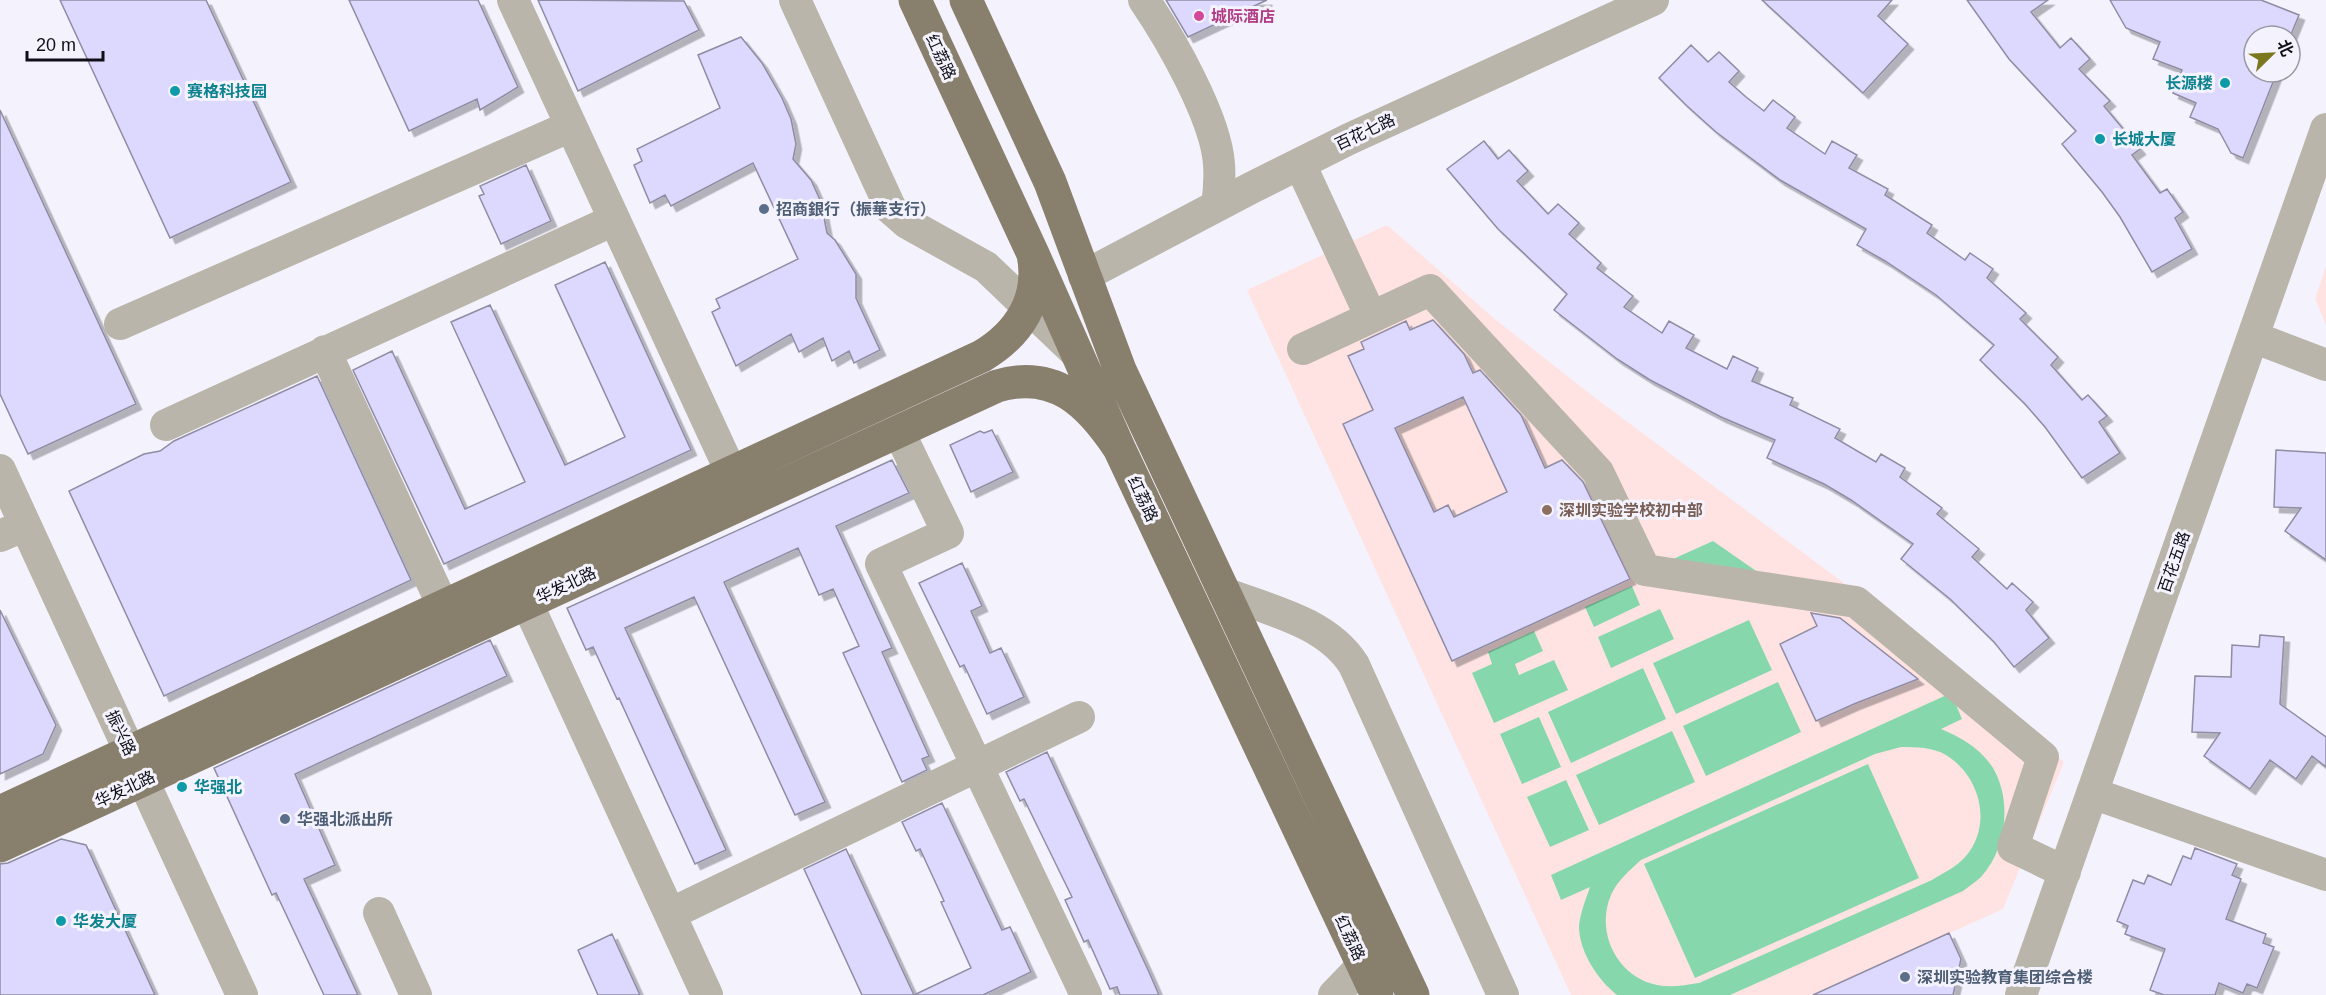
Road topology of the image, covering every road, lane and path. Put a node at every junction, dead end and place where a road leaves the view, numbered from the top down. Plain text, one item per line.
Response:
1 (513, 0) edge
2 (795, 0) edge
3 (915, 0) edge
4 (966, 0) edge
5 (1144, 0) edge
6 (1653, 0) edge
7 (1610, 9) edge
8 (571, 126) junction
9 (2326, 129) edge
10 (1300, 164) junction
11 (1217, 206) junction
12 (614, 220) junction
13 (1033, 254) junction
14 (1084, 276) junction
15 (1029, 307) junction
16 (1371, 317) junction
17 (120, 324) dead end
18 (2253, 337) junction
19 (1303, 349) dead end
20 (325, 351) junction
21 (1080, 360) junction
22 (2326, 365) edge
23 (166, 424) dead end
24 (899, 432) junction
25 (1119, 448) junction
26 (0, 470) edge
27 (731, 472) junction
28 (13, 531) edge
29 (1224, 593) junction
30 (527, 603) junction
31 (443, 606) junction
32 (1079, 717) dead end
33 (136, 766) junction
34 (977, 766) junction
35 (2092, 794) junction
36 (0, 812) edge
37 (0, 846) edge
38 (2065, 872) junction
39 (2326, 875) edge
40 (379, 913) dead end
41 (670, 914) junction
42 (1363, 965) junction
43 (242, 995) edge
44 (416, 995) edge
45 (707, 995) edge
46 (1086, 995) edge
47 (1334, 995) edge
48 (1377, 995) edge
49 (1413, 995) edge
50 (1503, 995) edge
51 (2021, 995) edge

1 - 8 street
2 - 15 street
3 - 13 main road, 红荔路
4 - 14 main road, 红荔路
5 - 11 street
6 - 7 street, 百花七路
7 - 10 street, 百花七路
8 - 12 street
8 - 17 street
9 - 18 street, 百花五路
10 - 11 street, 百花七路
10 - 16 street
11 - 14 street, 百花七路
12 - 20 street
12 - 27 street
13 - 15 main road, 华发北路
13 - 21 main road, 红荔路
14 - 29 main road, 红荔路
15 - 21 street
15 - 27 main road, 华发北路
16 - 19 street
16 - 38 street
18 - 22 street
18 - 35 street, 百花五路
20 - 23 street
20 - 31 street
21 - 25 main road, 红荔路
24 - 25 main road, 华发北路
24 - 30 main road, 华发北路
24 - 34 street
25 - 42 main road, 红荔路
26 - 28 street, 振兴路
27 - 31 main road, 华发北路
28 - 33 street, 振兴路
29 - 49 main road, 红荔路
29 - 50 street
30 - 33 main road, 华发北路
30 - 41 street
31 - 33 main road, 华发北路
32 - 34 street
33 - 36 main road, 华发北路
33 - 37 main road, 华发北路
33 - 43 street, 振兴路
34 - 41 street
34 - 46 street
35 - 38 street, 百花五路
35 - 39 street
38 - 51 street, 百花五路
40 - 44 street
41 - 45 street
42 - 47 street
42 - 48 main road, 红荔路

